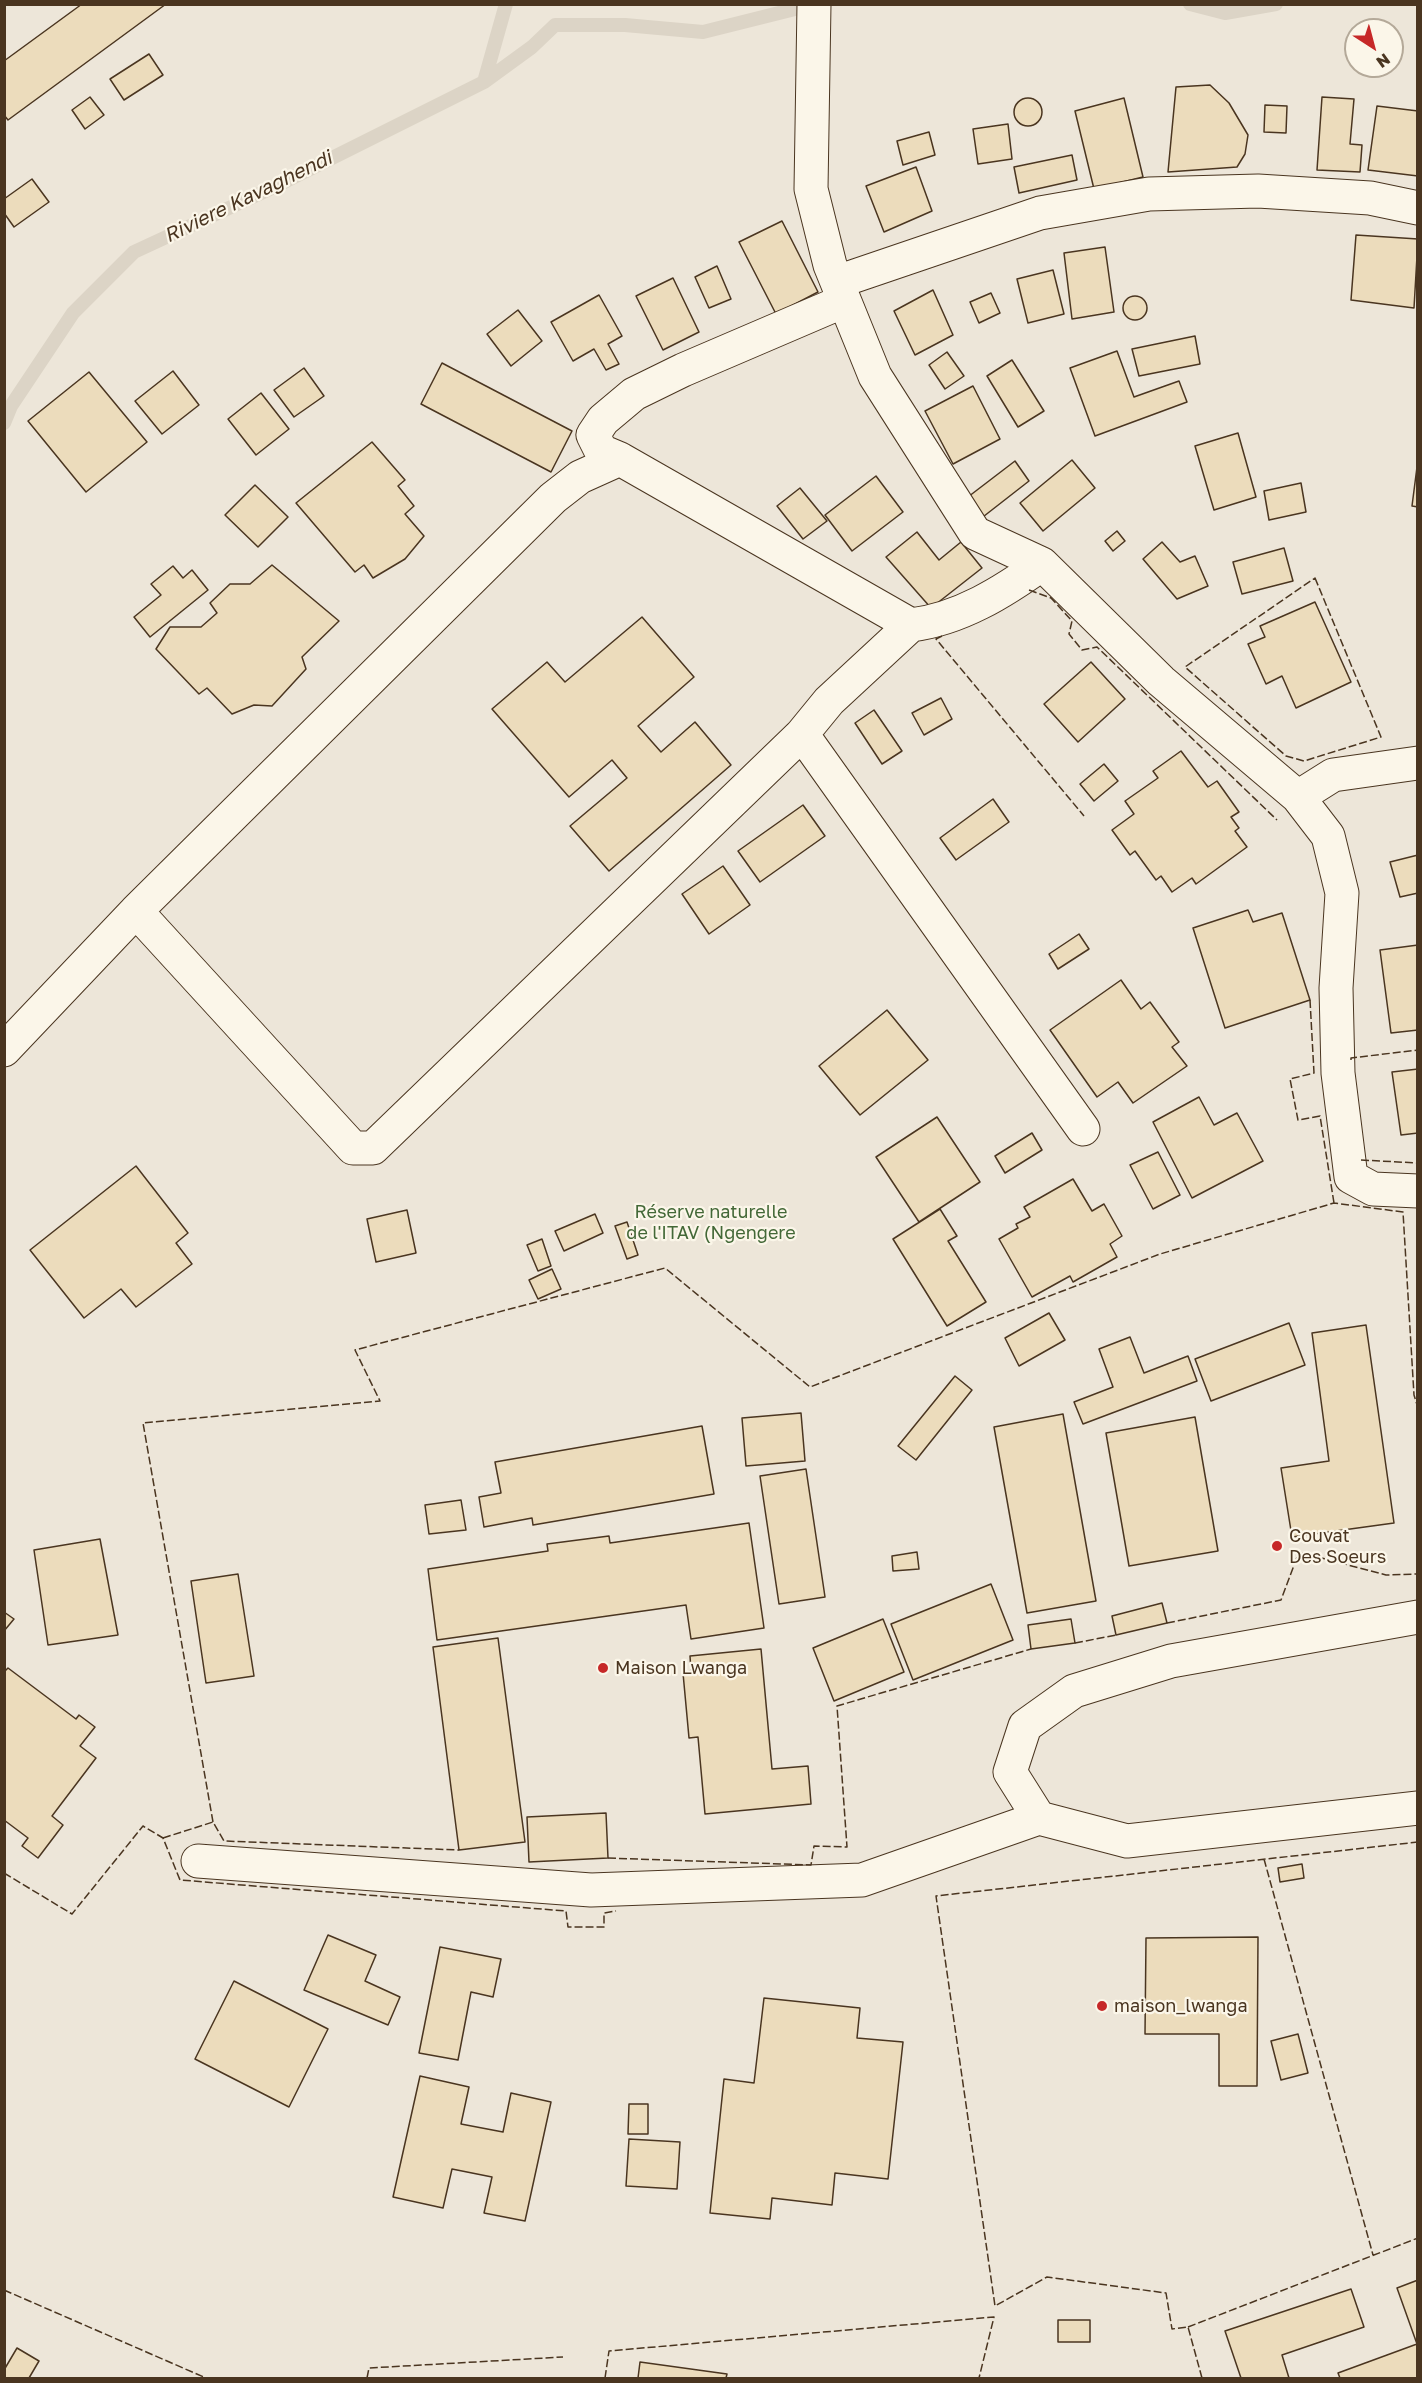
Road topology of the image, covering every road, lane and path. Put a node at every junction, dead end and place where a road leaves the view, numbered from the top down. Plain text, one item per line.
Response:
1 (814, 4) edge
2 (1418, 208) edge
3 (841, 292) junction
4 (620, 459) junction
5 (1042, 564) junction
6 (912, 625) junction
7 (802, 734) junction
8 (1418, 762) edge
9 (1298, 797) junction
10 (136, 911) junction
11 (4, 1050) edge
12 (1083, 1129) dead end
13 (1418, 1191) edge
14 (1418, 1617) edge
15 (1418, 1808) edge
16 (1039, 1818) junction
17 (198, 1861) dead end

1 - 3 street
2 - 3 street
3 - 4 street
3 - 5 street
4 - 6 street
4 - 10 street
5 - 6 street
5 - 9 street
6 - 7 street
7 - 10 street
7 - 12 street
8 - 9 street
9 - 13 street
10 - 11 street
14 - 16 street
15 - 16 street
16 - 17 street

